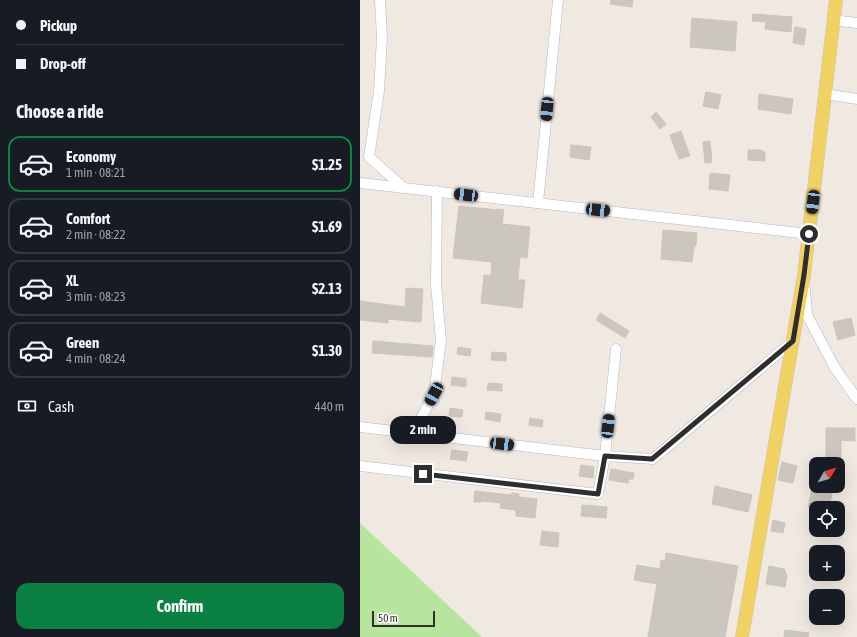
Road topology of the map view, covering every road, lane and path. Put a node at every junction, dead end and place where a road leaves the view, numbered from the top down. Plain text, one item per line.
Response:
1 (380, 0) edge
2 (558, 0) edge
3 (836, 0) edge
4 (833, 20) junction
5 (857, 23) edge
6 (825, 94) junction
7 (857, 99) edge
8 (360, 183) edge
9 (404, 188) junction
10 (437, 191) junction
11 (538, 203) junction
12 (809, 234) junction
13 (804, 275) junction
14 (793, 341) junction
15 (616, 349) dead end
16 (857, 400) edge
17 (360, 427) edge
18 (413, 433) junction
19 (605, 456) junction
20 (360, 466) edge
21 (742, 637) edge

1 - 9 street
2 - 11 street
3 - 4 main road
4 - 5 street
4 - 6 main road
6 - 7 street
6 - 12 main road
8 - 9 street
9 - 10 street
10 - 11 street
10 - 18 street
11 - 12 street
12 - 13 main road
13 - 14 main road
13 - 16 street
14 - 19 street
14 - 21 main road
15 - 19 street
17 - 18 street
18 - 19 street
19 - 20 street

